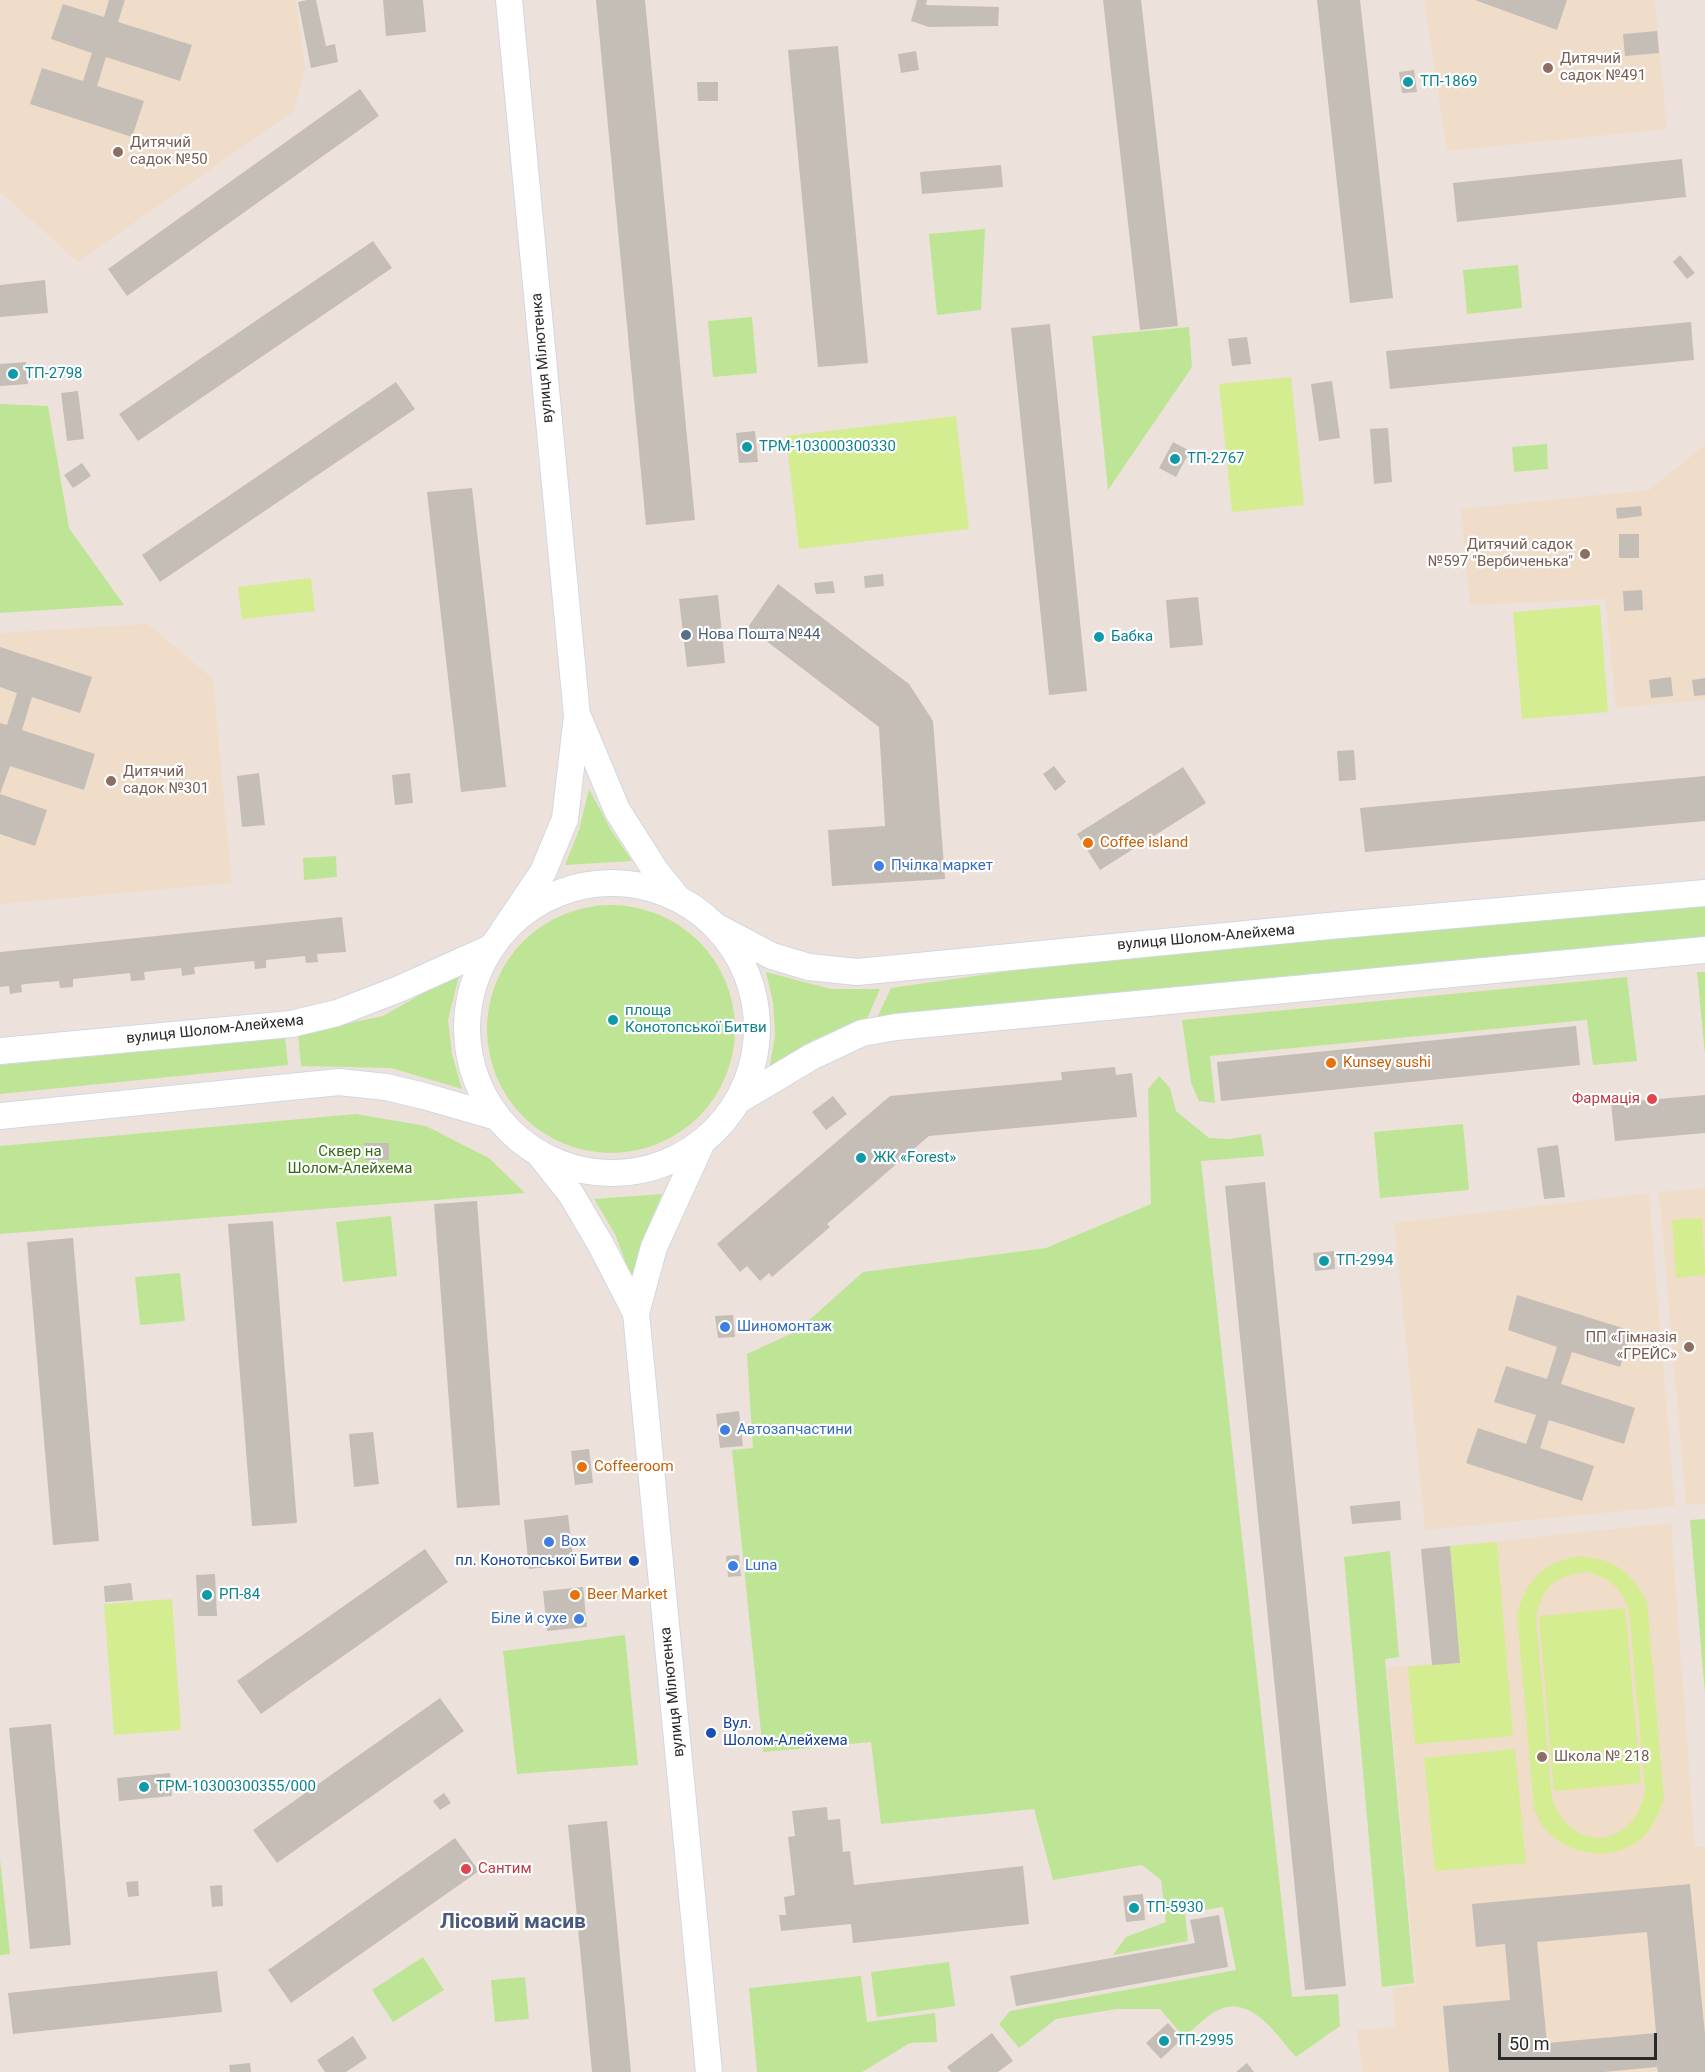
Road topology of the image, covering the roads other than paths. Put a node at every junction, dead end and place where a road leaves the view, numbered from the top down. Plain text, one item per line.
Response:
1 (509, 0) edge
2 (578, 716) junction
3 (1705, 892) edge
4 (676, 897) junction
5 (717, 927) junction
6 (495, 940) junction
7 (1705, 950) edge
8 (0, 1051) edge
9 (739, 1100) junction
10 (0, 1116) edge
11 (497, 1117) junction
12 (702, 1142) junction
13 (539, 1154) junction
14 (636, 1313) junction
15 (709, 2072) edge

1 - 2 street, вулиця Мілютенка
2 - 4 street, вулиця Мілютенка
2 - 6 street, вулиця Мілютенка
3 - 5 street, вулиця Шолом-Алейхема
4 - 5 street
4 - 6 street
5 - 9 street
6 - 8 street, вулиця Шолом-Алейхема
6 - 11 street
7 - 9 street
9 - 12 street
10 - 11 street
11 - 13 street
12 - 13 street
12 - 14 street, вулиця Мілютенка
13 - 14 street, вулиця Мілютенка
14 - 15 street, вулиця Мілютенка

